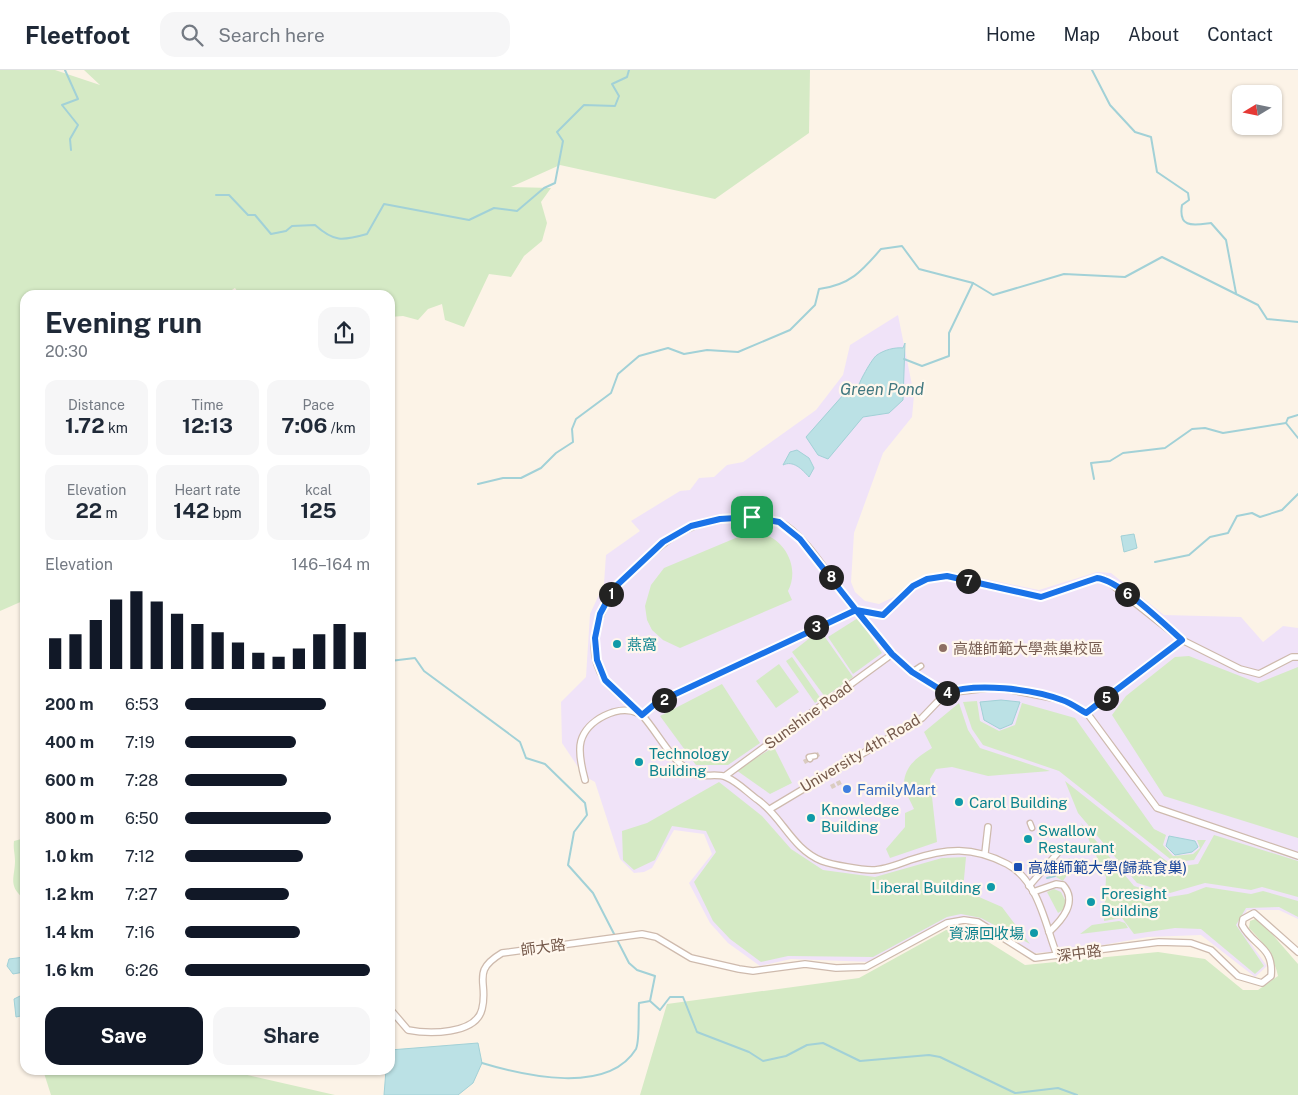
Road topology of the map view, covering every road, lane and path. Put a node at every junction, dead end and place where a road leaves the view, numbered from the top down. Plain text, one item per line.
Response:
1 (856, 610) junction
2 (1182, 640) junction
3 (892, 654) junction
4 (1298, 657) edge
5 (921, 666) dead end
6 (912, 672) junction
7 (946, 693) junction
8 (1086, 713) junction
9 (642, 715) junction
10 (815, 756) dead end
11 (810, 759) dead end
12 (724, 776) junction
13 (585, 780) dead end
14 (770, 809) junction
15 (988, 827) dead end
16 (1062, 848) dead end
17 (985, 853) junction
18 (1298, 856) edge
19 (1029, 886) junction
20 (1033, 892) junction
21 (1049, 932) junction
22 (1298, 952) edge
23 (1056, 954) junction
24 (753, 971) joint
25 (395, 1015) edge

1 - 2 street
1 - 3 street
1 - 9 street
1 - 9 street
2 - 4 street
2 - 8 street
3 - 6 street
3 - 12 street, Sunshine Road
5 - 6 street
6 - 7 street
7 - 8 street
7 - 14 street, University 4th Road
8 - 18 street
9 - 12 street
9 - 13 street
10 - 11 street
12 - 14 street
14 - 17 street
15 - 17 street
16 - 19 street
17 - 19 street
19 - 20 street
20 - 21 street
20 - 21 street
21 - 23 street
22 - 23 street, 深中路
23 - 24 street, 深中路
24 - 25 street, 師大路

